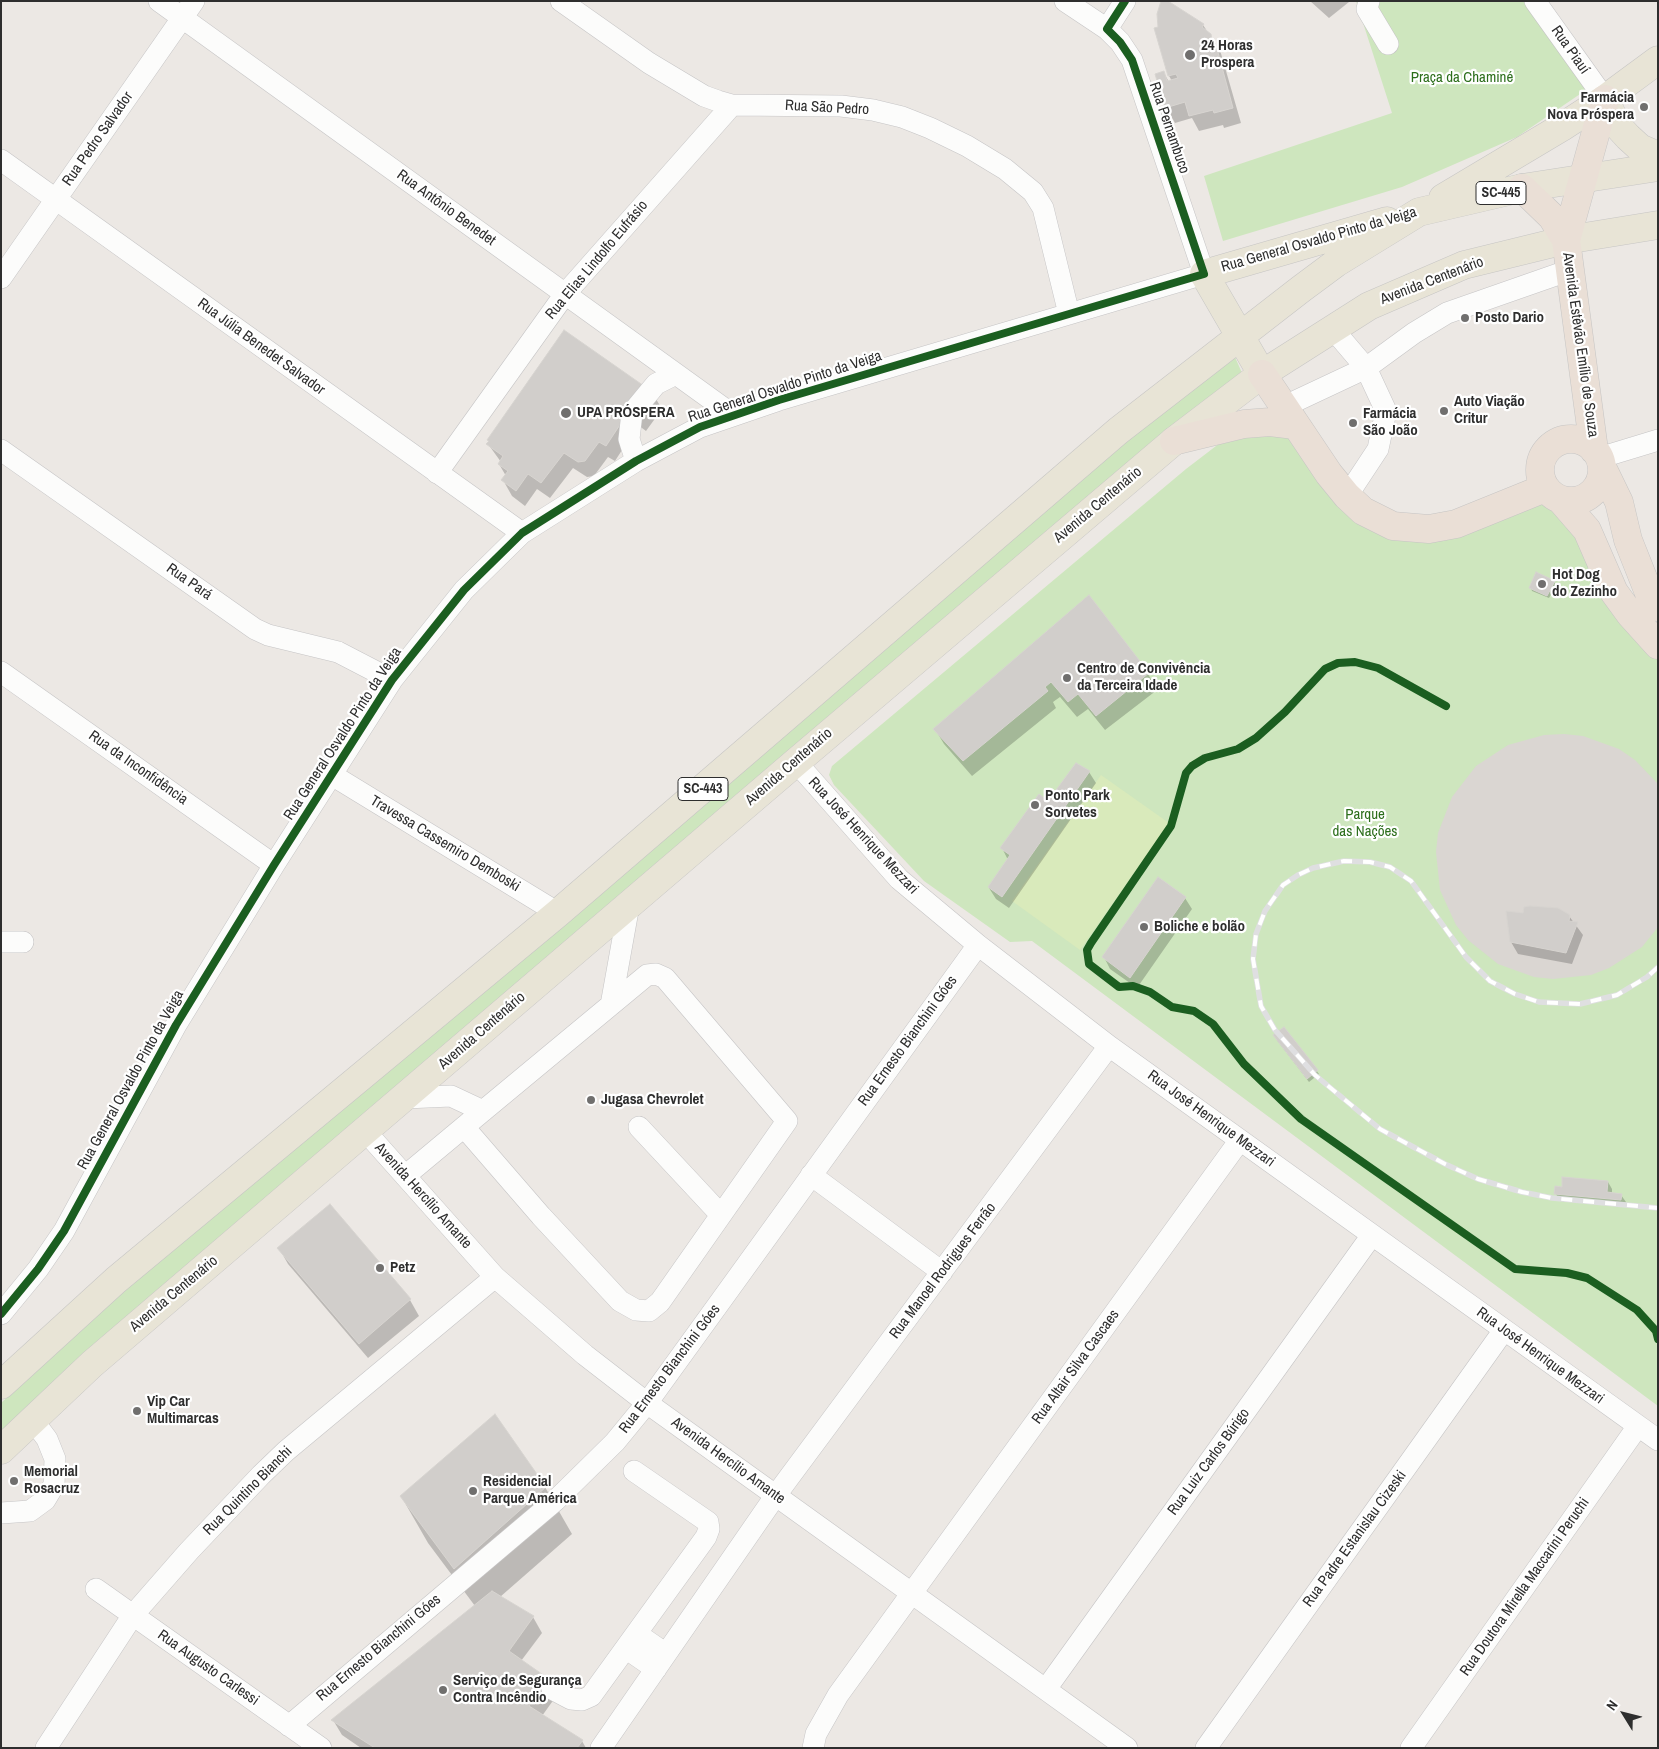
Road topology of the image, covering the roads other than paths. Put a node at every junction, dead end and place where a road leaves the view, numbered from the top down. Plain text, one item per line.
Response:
1 (159, 1) edge
2 (561, 1) edge
3 (1065, 1) edge
4 (1125, 1) edge
5 (1369, 1) edge
6 (1535, 1) edge
7 (188, 10) edge
8 (1107, 29) junction
9 (1388, 44) dead end
10 (1658, 60) edge
11 (1605, 100) junction
12 (732, 105) junction
13 (1658, 156) edge
14 (1, 160) edge
15 (1658, 167) edge
16 (1583, 177) junction
17 (1522, 188) junction
18 (56, 199) junction
19 (1419, 212) junction
20 (1658, 225) edge
21 (1566, 240) junction
22 (1570, 270) junction
23 (1204, 274) junction
24 (1, 278) edge
25 (565, 294) junction
26 (1069, 314) junction
27 (1332, 328) junction
28 (1238, 336) junction
29 (1366, 368) junction
30 (676, 374) junction
31 (1262, 374) junction
32 (733, 415) junction
33 (1289, 416) junction
34 (1658, 440) edge
35 (1174, 441) junction
36 (1, 450) edge
37 (1598, 458) junction
38 (636, 461) junction
39 (437, 473) junction
40 (1553, 494) junction
41 (1347, 496) junction
42 (522, 533) junction
43 (1658, 607) edge
44 (1658, 646) edge
45 (1, 672) edge
46 (392, 680) junction
47 (796, 762) junction
48 (332, 775) junction
49 (274, 864) junction
50 (629, 905) junction
51 (558, 913) junction
52 (1, 942) edge
53 (23, 942) dead end
54 (978, 945) junction
55 (611, 1005) junction
56 (1109, 1046) junction
57 (405, 1098) junction
58 (483, 1111) junction
59 (464, 1127) junction
60 (639, 1127) dead end
61 (366, 1132) junction
62 (1240, 1140) junction
63 (812, 1175) junction
64 (405, 1176) junction
65 (721, 1215) junction
66 (1372, 1235) junction
67 (942, 1272) junction
68 (495, 1276) junction
69 (1, 1314) edge
70 (1504, 1330) junction
71 (1, 1386) edge
72 (647, 1402) junction
73 (32, 1419) junction
74 (1638, 1426) junction
75 (1658, 1440) edge
76 (1, 1450) edge
77 (634, 1470) dead end
78 (776, 1496) junction
79 (1, 1513) edge
80 (96, 1589) dead end
81 (912, 1593) junction
82 (134, 1615) junction
83 (632, 1641) junction
84 (661, 1661) junction
85 (552, 1689) dead end
86 (1046, 1689) junction
87 (289, 1726) junction
88 (46, 1748) edge
89 (321, 1748) edge
90 (601, 1748) edge
91 (813, 1748) edge
92 (1128, 1748) edge
93 (1206, 1748) edge
94 (1411, 1748) edge

1 - 7 street, Rua Antônio Benedet
2 - 12 street, Rua São Pedro
3 - 8 street, Rua Pernambuco
4 - 8 street
5 - 9 street
6 - 11 street, Rua Piauí
7 - 18 street, Rua Pedro Salvador
7 - 25 street, Rua Antônio Benedet
8 - 23 street, Rua Pernambuco
10 - 11 main road, Rua General Osvaldo Pinto da Veiga
11 - 13 main road
11 - 16 highway
11 - 19 main road, Rua General Osvaldo Pinto da Veiga
12 - 25 street, Rua Elias Lindolfo Eufrásio
12 - 26 street, Rua São Pedro
14 - 18 street, Rua Júlia Benedet Salvador
15 - 16 main road, SC-445
16 - 17 main road, SC-445
16 - 21 highway
17 - 19 main road, SC-445
17 - 21 highway
18 - 24 street, Rua Pedro Salvador
18 - 39 street, Rua Júlia Benedet Salvador
19 - 23 main road, Rua General Osvaldo Pinto da Veiga
19 - 28 main road, SC-443
20 - 21 main road, Avenida Centenário
21 - 22 highway, Avenida Estêvão Emílio de Souza
21 - 27 main road, Avenida Centenário
22 - 29 street
22 - 37 highway, Avenida Estêvão Emílio de Souza
23 - 26 street, Rua General Osvaldo Pinto da Veiga
23 - 28 main road, Rua Pernambuco
25 - 30 street, Rua Antônio Benedet
25 - 39 street, Rua Elias Lindolfo Eufrásio
26 - 32 street, Rua General Osvaldo Pinto da Veiga
27 - 29 street
27 - 31 main road, Avenida Centenário
28 - 31 main road, Rua Pernambuco
28 - 51 main road, SC-443
29 - 33 street
29 - 41 street
30 - 32 street, Rua Antônio Benedet
30 - 38 street
31 - 33 highway
31 - 35 main road, Avenida Centenário
32 - 38 street, Rua General Osvaldo Pinto da Veiga
33 - 35 highway
33 - 41 highway
34 - 37 street
35 - 47 main road, Avenida Centenário
36 - 46 street, Rua Pará
37 - 40 highway
37 - 40 highway
37 - 43 highway, Avenida Estêvão Emílio de Souza
38 - 42 street, Rua General Osvaldo Pinto da Veiga
39 - 42 street, Rua Júlia Benedet Salvador
40 - 41 highway
40 - 44 highway
42 - 46 street, Rua General Osvaldo Pinto da Veiga
45 - 49 street, Rua da Inconfidência
46 - 48 street, Rua General Osvaldo Pinto da Veiga
47 - 50 main road, Avenida Centenário
47 - 54 street, Rua José Henrique Mezzari
48 - 49 street, Rua General Osvaldo Pinto da Veiga
48 - 51 street, Travessa Cassemiro Demboski
49 - 69 street, Rua General Osvaldo Pinto da Veiga
50 - 55 street
50 - 57 main road, Avenida Centenário
51 - 71 main road, SC-443
52 - 53 street
54 - 56 street, Rua José Henrique Mezzari
54 - 63 street, Rua Ernesto Bianchini Góes
55 - 58 street
55 - 65 street
56 - 62 street, Rua José Henrique Mezzari
56 - 67 street, Rua Manoel Rodrigues Ferrão
57 - 58 street
57 - 61 main road, Avenida Centenário
58 - 59 street
59 - 64 street
59 - 65 street
60 - 65 street
61 - 64 street, Avenida Hercílio Amante
61 - 73 main road, Avenida Centenário
62 - 66 street, Rua José Henrique Mezzari
62 - 81 street, Rua Altair Silva Cascaes
63 - 67 street
63 - 72 street, Rua Ernesto Bianchini Góes
64 - 68 street, Avenida Hercílio Amante
66 - 70 street, Rua José Henrique Mezzari
66 - 86 street, Rua Luiz Carlos Búrigo
67 - 78 street, Rua Manoel Rodrigues Ferrão
68 - 72 street, Avenida Hercílio Amante
68 - 82 street, Rua Quintino Bianchi
70 - 74 street, Rua José Henrique Mezzari
70 - 93 street, Rua Padre Estanislau Cizeski
72 - 78 street, Avenida Hercílio Amante
72 - 87 street, Rua Ernesto Bianchini Góes
73 - 76 main road, Avenida Centenário
73 - 79 street
74 - 75 street, Rua José Henrique Mezzari
74 - 94 street, Rua Doutora Mirella Maccarini Peruchi
77 - 83 street
78 - 81 street, Avenida Hercílio Amante
78 - 84 street
80 - 82 street, Rua Augusto Carlessi
81 - 86 street, Avenida Hercílio Amante
81 - 91 street, Rua Altair Silva Cascaes
82 - 87 street, Rua Augusto Carlessi
82 - 88 street, Rua Quintino Bianchi
83 - 84 street
83 - 85 street
84 - 90 street
86 - 92 street, Avenida Hercílio Amante
87 - 89 street, Rua Augusto Carlessi

